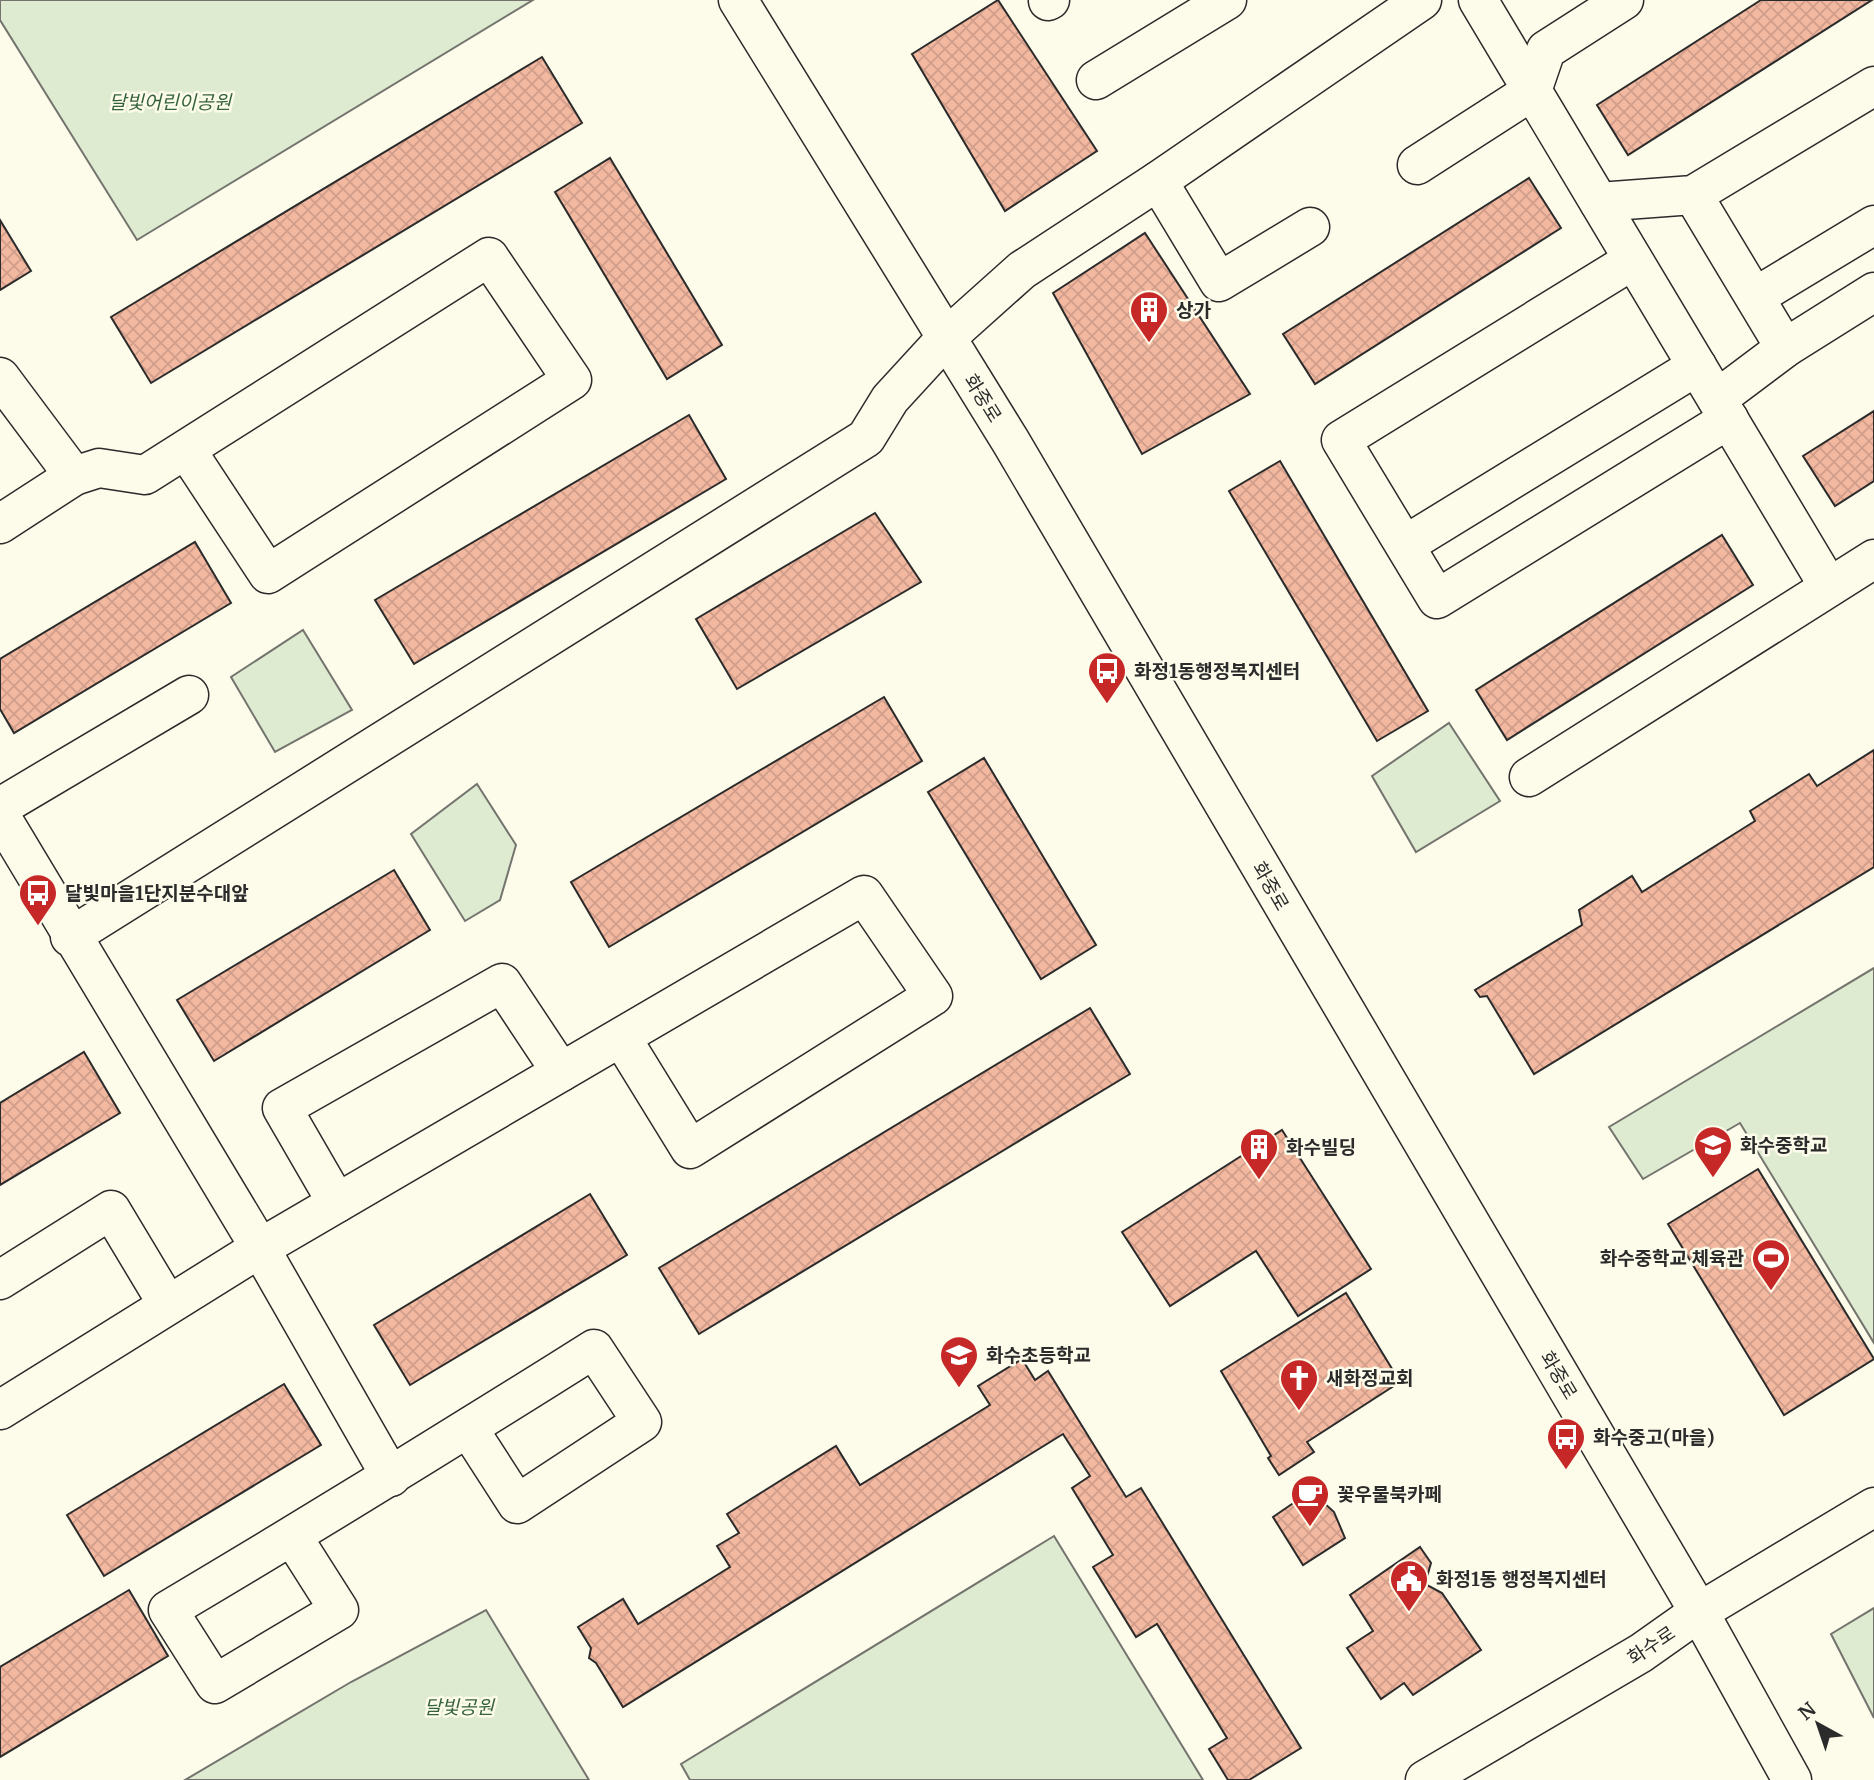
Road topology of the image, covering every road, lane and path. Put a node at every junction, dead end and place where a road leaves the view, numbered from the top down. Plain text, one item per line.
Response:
1 (738, 0) edge
2 (1227, 0) edge
3 (1422, 0) edge
4 (1478, 0) edge
5 (1624, 0) edge
6 (1096, 80) dead end
7 (1874, 86) edge
8 (1532, 91) junction
9 (1417, 164) dead end
10 (1158, 181) junction
11 (1693, 195) junction
12 (1599, 202) junction
13 (1874, 225) edge
14 (1310, 227) dead end
15 (1633, 260) junction
16 (1874, 292) edge
17 (1755, 297) junction
18 (946, 338) junction
19 (1785, 348) junction
20 (1697, 366) junction
21 (0, 377) edge
22 (1723, 409) junction
23 (187, 451) junction
24 (74, 476) junction
25 (0, 524) edge
26 (1405, 545) junction
27 (1874, 558) edge
28 (1829, 587) junction
29 (189, 695) dead end
30 (1530, 777) dead end
31 (0, 807) edge
32 (0, 815) edge
33 (70, 937) junction
34 (621, 1037) junction
35 (561, 1072) junction
36 (337, 1203) junction
37 (260, 1248) junction
38 (0, 1280) edge
39 (168, 1305) junction
40 (0, 1410) edge
41 (468, 1428) dead end
42 (391, 1477) junction
43 (1874, 1507) edge
44 (292, 1536) dead end
45 (1699, 1612) junction
46 (1425, 1780) edge
47 (1792, 1780) edge

1 - 18 main road, 화중로
2 - 6 main road
3 - 10 main road
4 - 8 main road
5 - 8 main road
7 - 11 main road
8 - 9 main road
8 - 12 main road
10 - 14 main road
10 - 18 main road
11 - 12 main road
11 - 17 main road
12 - 15 main road
13 - 17 main road
15 - 20 main road
15 - 26 main road
16 - 19 main road
17 - 19 main road
18 - 33 main road
18 - 45 main road, 화중로
19 - 22 main road
20 - 22 main road
20 - 26 main road
21 - 24 main road
22 - 26 main road
22 - 28 main road
23 - 23 main road
23 - 24 main road
24 - 25 main road
27 - 28 main road
28 - 30 main road
29 - 31 main road
32 - 33 main road
33 - 37 main road
34 - 34 main road
34 - 35 main road
35 - 36 main road
35 - 36 main road
36 - 37 main road
37 - 39 main road
37 - 42 main road
38 - 39 main road
39 - 40 main road
41 - 42 main road
42 - 44 main road
43 - 45 main road, 화수로
45 - 46 main road, 화수로
45 - 47 main road, 화중로

